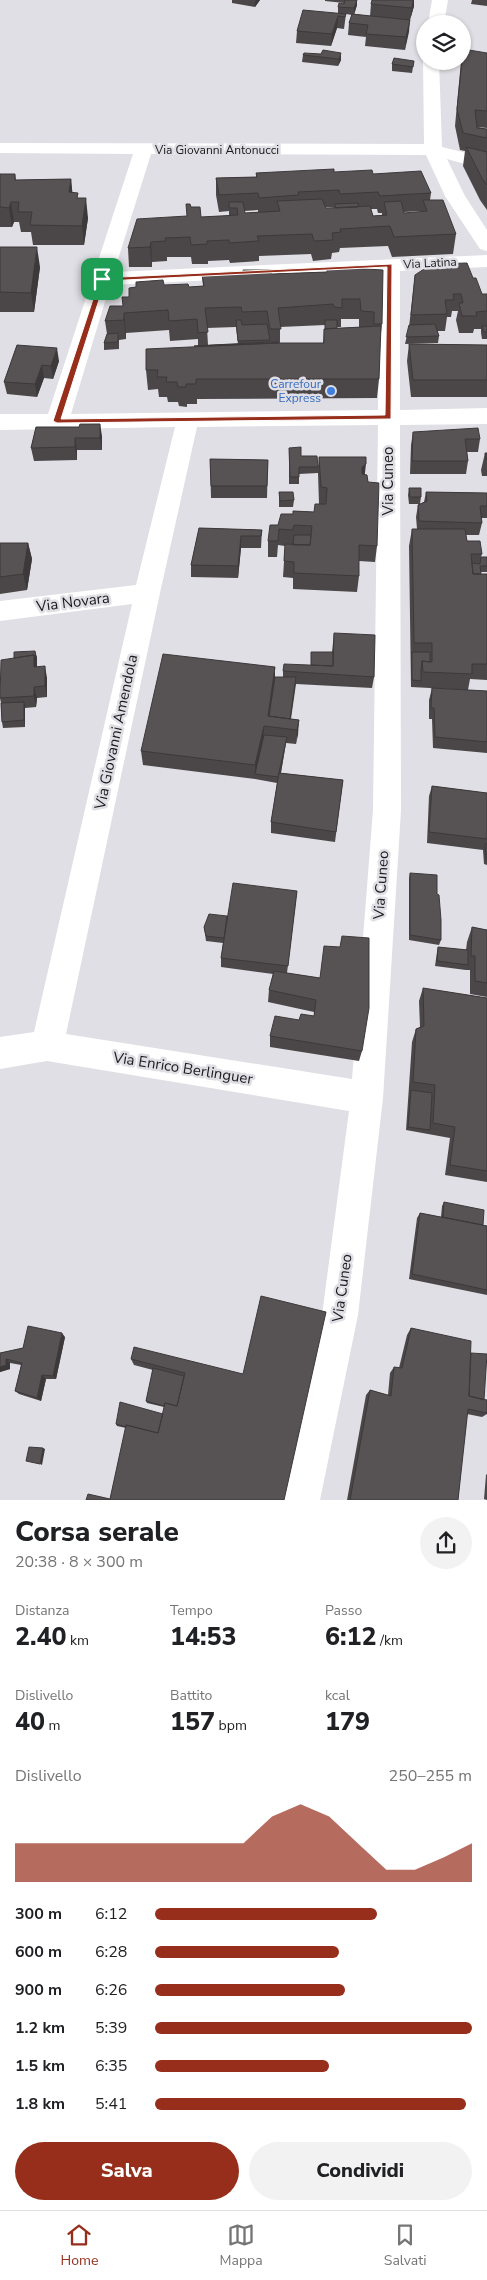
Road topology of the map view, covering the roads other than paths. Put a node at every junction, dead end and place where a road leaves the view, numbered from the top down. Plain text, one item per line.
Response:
1 (440, 0) edge
2 (438, 15) edge
3 (431, 70) edge
4 (0, 148) edge
5 (143, 150) junction
6 (434, 150) junction
7 (487, 164) edge
8 (487, 246) edge
9 (487, 261) edge
10 (390, 265) junction
11 (102, 279) junction
12 (487, 416) edge
13 (388, 417) junction
14 (188, 419) junction
15 (57, 421) junction
16 (0, 422) edge
17 (147, 593) junction
18 (0, 611) edge
19 (47, 1046) junction
20 (0, 1053) edge
21 (367, 1098) junction
22 (301, 1500) edge

1 - 2 street
3 - 6 street
4 - 5 street, Via Giovanni Antonucci
5 - 6 street, Via Giovanni Antonucci
5 - 11 street
6 - 7 street, Via Giovanni Antonucci
6 - 8 street
9 - 10 street, Via Latina
10 - 11 street, Via Latina
10 - 13 street, Via Cuneo
11 - 15 street
12 - 13 street
13 - 14 street
13 - 21 street, Via Cuneo
14 - 15 street
14 - 17 street, Via Giovanni Amendola
15 - 16 street
17 - 18 street, Via Novara
17 - 19 street, Via Giovanni Amendola
19 - 20 street, Via Enrico Berlinguer
19 - 21 street, Via Enrico Berlinguer
21 - 22 street, Via Cuneo

